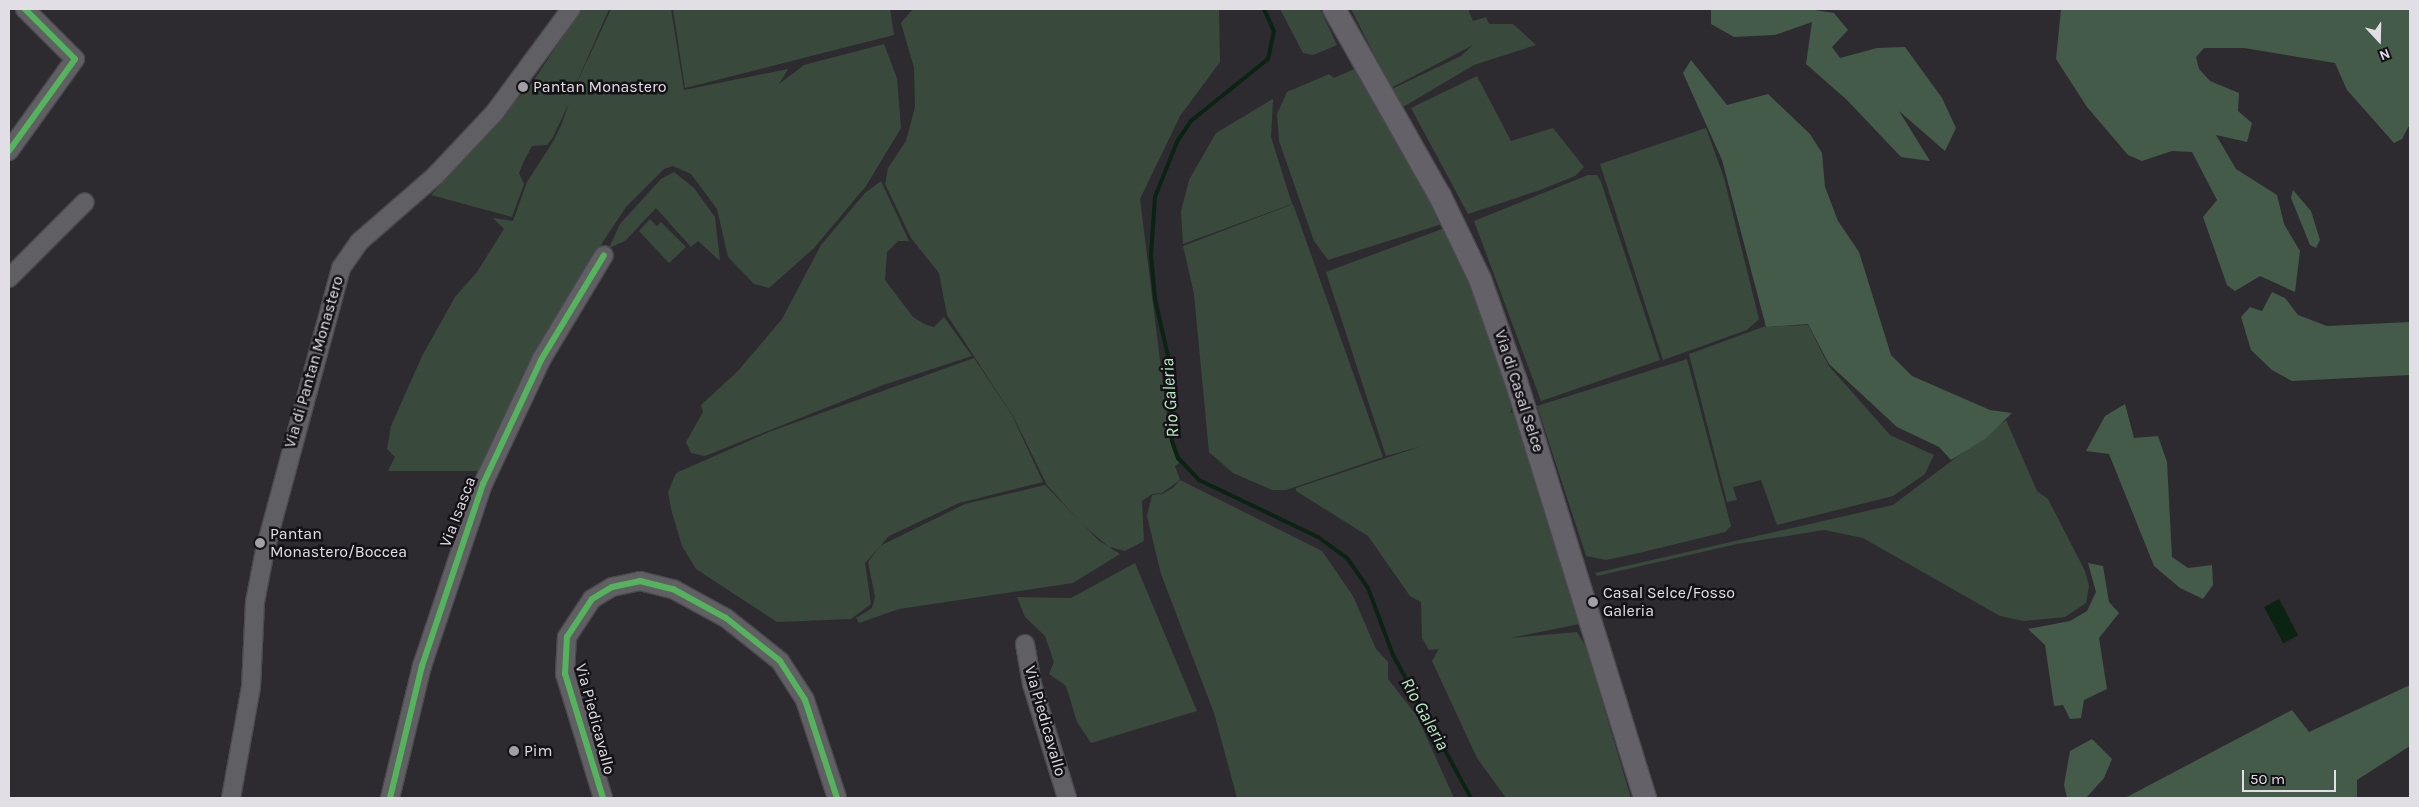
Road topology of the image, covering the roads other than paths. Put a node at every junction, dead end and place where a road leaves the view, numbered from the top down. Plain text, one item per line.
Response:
1 (25, 9) edge
2 (571, 9) edge
3 (1334, 9) edge
4 (9, 151) edge
5 (85, 202) dead end
6 (604, 255) dead end
7 (9, 278) edge
8 (1025, 644) dead end
9 (231, 798) edge
10 (390, 798) edge
11 (602, 798) edge
12 (837, 798) edge
13 (1067, 798) edge
14 (1644, 798) edge

1 - 4 street
2 - 9 street, Via di Pantan Monastero
3 - 14 main road, Via di Casal Selce
5 - 7 street
6 - 10 street, Via Isasca
8 - 13 street, Via Piedicavallo
11 - 12 street, Via Piedicavallo

